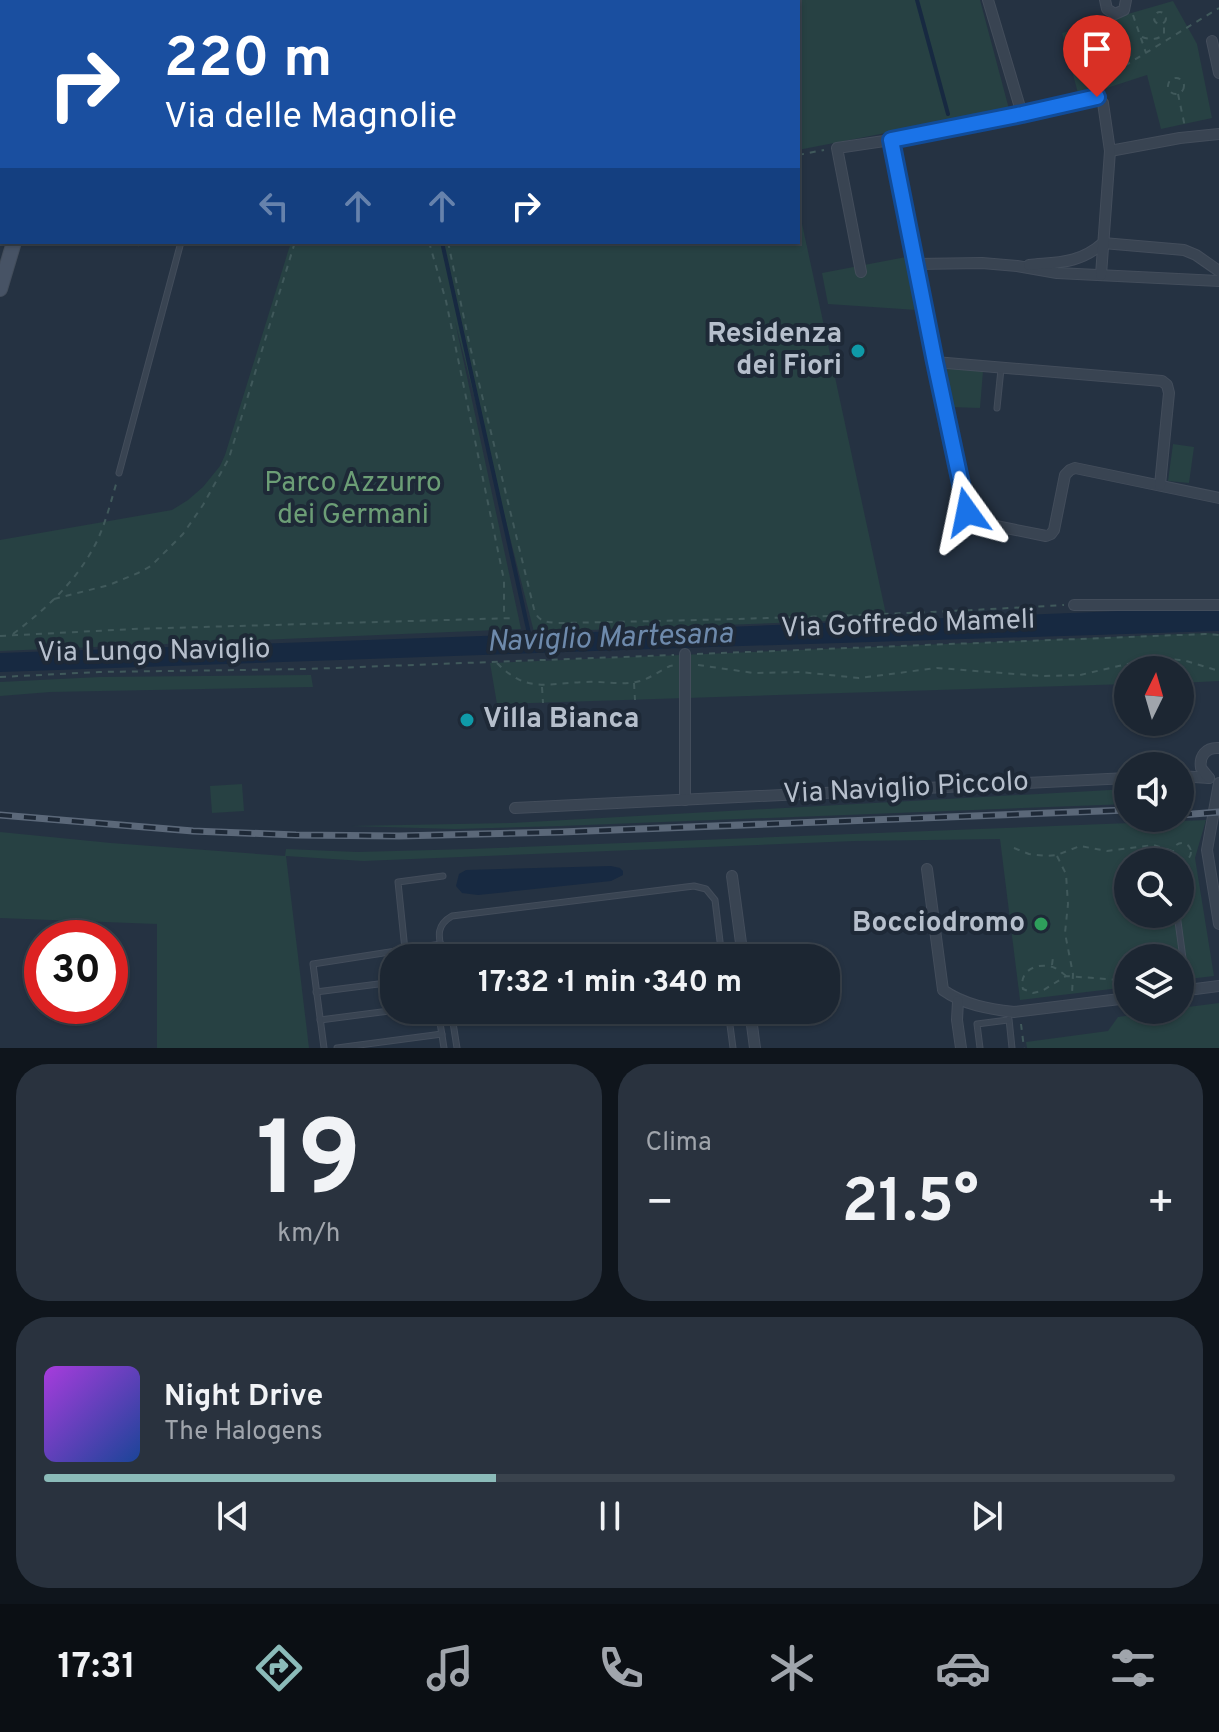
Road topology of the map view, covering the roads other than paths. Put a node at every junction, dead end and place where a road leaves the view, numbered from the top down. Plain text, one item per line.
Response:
1 (988, 0) edge
2 (1126, 2) edge
3 (1105, 3) edge
4 (1212, 41) dead end
5 (1218, 67) edge
6 (1022, 114) junction
7 (1219, 134) edge
8 (891, 140) junction
9 (1110, 151) junction
10 (1103, 243) junction
11 (13, 244) edge
12 (180, 244) edge
13 (916, 264) junction
14 (1017, 266) junction
15 (1219, 271) edge
16 (861, 272) dead end
17 (1101, 275) junction
18 (1219, 281) edge
19 (0, 289) edge
20 (935, 362) junction
21 (1001, 367) junction
22 (997, 408) dead end
23 (119, 473) road end
24 (1160, 485) junction
25 (1219, 498) edge
26 (1074, 605) road end
27 (1219, 605) edge
28 (685, 659) road end
29 (1219, 748) edge
30 (1200, 764) junction
31 (1194, 767) edge
32 (1194, 777) edge
33 (1114, 779) edge
34 (1216, 780) edge
35 (685, 800) junction
36 (515, 808) dead end
37 (927, 869) dead end
38 (443, 876) dead end
39 (732, 876) dead end
40 (1219, 924) edge
41 (404, 944) edge
42 (441, 944) edge
43 (720, 944) edge
44 (741, 944) edge
45 (380, 954) edge
46 (380, 984) edge
47 (1219, 986) edge
48 (1194, 989) edge
49 (316, 992) junction
50 (1114, 1000) edge
51 (958, 1001) junction
52 (380, 1012) edge
53 (1014, 1015) junction
54 (320, 1020) junction
55 (440, 1024) edge
56 (453, 1024) edge
57 (730, 1024) edge
58 (752, 1024) edge
59 (442, 1034) junction
60 (324, 1048) edge
61 (337, 1048) edge
62 (444, 1048) edge
63 (457, 1048) edge
64 (733, 1048) edge
65 (755, 1048) edge
66 (961, 1048) edge
67 (980, 1048) edge
68 (1012, 1048) edge

1 - 6 street
2 - 3 street
4 - 5 street
6 - 8 street
6 - 9 street
7 - 9 street
8 - 13 street
8 - 16 street
9 - 10 street
10 - 14 street
10 - 15 street
10 - 17 street
11 - 19 main road
12 - 23 lane
13 - 14 street
13 - 20 street
14 - 17 street
17 - 18 street
20 - 21 street
20 - 24 street
21 - 22 lane
21 - 24 street
24 - 25 street
26 - 27 street
28 - 35 street
29 - 30 street
30 - 31 street
30 - 34 street
32 - 34 street
33 - 35 street, Via Naviglio Piccolo
34 - 40 street
35 - 36 street, Via Naviglio Piccolo
37 - 51 street
38 - 41 lane
39 - 44 street
42 - 43 lane
45 - 49 lane
46 - 49 lane
47 - 48 street
49 - 54 lane
50 - 53 street
51 - 53 street
51 - 66 street
52 - 54 lane
53 - 67 lane
53 - 68 lane
54 - 60 lane
55 - 59 lane
56 - 63 lane
57 - 64 lane
58 - 65 street
59 - 61 lane
59 - 62 lane

